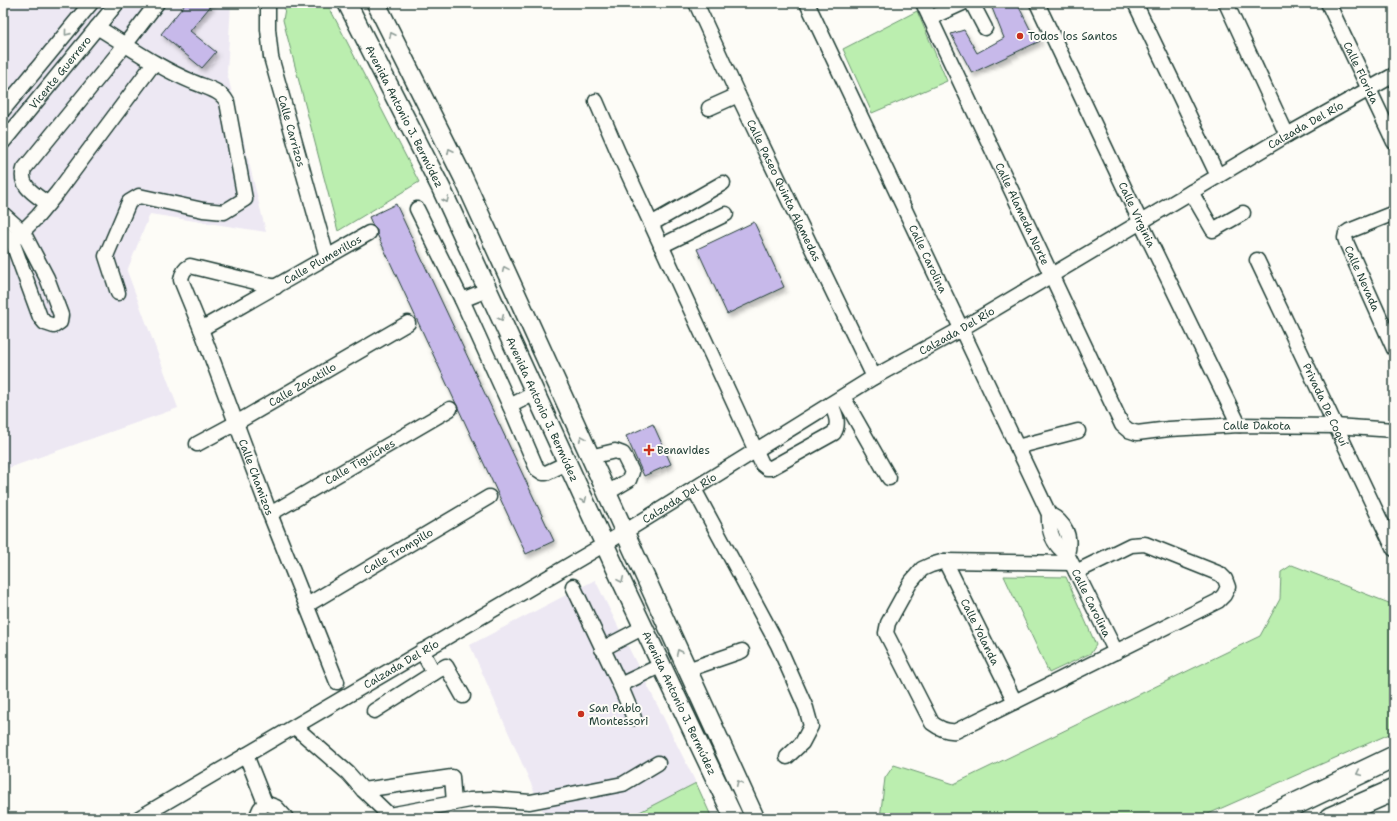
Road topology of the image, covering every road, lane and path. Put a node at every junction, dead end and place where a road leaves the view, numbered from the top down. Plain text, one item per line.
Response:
1 (92, 3) edge
2 (116, 3) edge
3 (157, 3) edge
4 (268, 3) edge
5 (347, 3) edge
6 (376, 3) edge
7 (696, 3) edge
8 (807, 3) edge
9 (922, 3) edge
10 (963, 3) edge
11 (972, 3) edge
12 (1037, 3) edge
13 (1135, 3) edge
14 (1226, 3) edge
15 (1328, 3) edge
16 (930, 18) junction
17 (97, 27) junction
18 (985, 28) dead end
19 (125, 44) junction
20 (154, 63) junction
21 (1394, 75) edge
22 (1368, 89) junction
23 (738, 95) junction
24 (596, 101) dead end
25 (710, 108) dead end
26 (3, 110) edge
27 (1287, 135) junction
28 (3, 142) edge
29 (1394, 142) edge
30 (1218, 176) junction
31 (723, 183) dead end
32 (1191, 192) junction
33 (48, 204) junction
34 (417, 209) dead end
35 (1243, 213) dead end
36 (1394, 213) edge
37 (3, 214) edge
38 (726, 214) dead end
39 (1140, 221) junction
40 (651, 224) junction
41 (369, 233) dead end
42 (13, 235) edge
43 (661, 246) junction
44 (327, 257) junction
45 (1256, 260) dead end
46 (183, 271) joint
47 (1051, 274) junction
48 (276, 287) junction
49 (488, 290) junction
50 (118, 293) dead end
51 (462, 300) junction
52 (408, 323) dead end
53 (201, 329) junction
54 (961, 329) junction
55 (1394, 349) edge
56 (874, 376) junction
57 (535, 394) junction
58 (837, 400) junction
59 (510, 406) junction
60 (450, 409) dead end
61 (236, 423) junction
62 (1239, 425) junction
63 (1122, 426) joint
64 (1336, 426) junction
65 (1078, 430) dead end
66 (1394, 430) edge
67 (196, 444) dead end
68 (1017, 447) junction
69 (755, 451) junction
70 (590, 457) junction
71 (567, 463) junction
72 (889, 478) dead end
73 (694, 489) junction
74 (607, 493) junction
75 (489, 497) dead end
76 (270, 514) junction
77 (624, 532) junction
78 (604, 544) junction
79 (1394, 549) edge
80 (945, 561) junction
81 (1071, 563) junction
82 (573, 586) dead end
83 (307, 606) junction
84 (644, 627) junction
85 (602, 649) junction
86 (422, 651) junction
87 (742, 651) dead end
88 (1116, 652) junction
89 (662, 665) junction
90 (687, 670) junction
91 (434, 673) junction
92 (337, 682) dead end
93 (620, 685) junction
94 (463, 696) dead end
95 (1015, 702) junction
96 (374, 711) dead end
97 (634, 718) dead end
98 (295, 727) junction
99 (246, 755) junction
100 (787, 757) dead end
101 (1394, 757) edge
102 (658, 763) dead end
103 (363, 790) junction
104 (1394, 790) edge
105 (265, 803) junction
106 (454, 803) junction
107 (160, 812) edge
108 (141, 817) edge
109 (389, 817) edge
110 (256, 818) edge
111 (286, 818) edge
112 (734, 818) edge
113 (755, 818) edge
114 (1266, 818) edge
115 (1330, 818) edge

1 -> 26 street, Vicente Guerrero
2 - 17 street, Vicente Guerrero
3 - 19 street
4 - 44 street, Calle Carrizos
5 -> 49 main road, Avenida Antonio J. Bermúdez
70 -> 6 main road, Avenida Antonio J. Bermúdez
7 - 23 street, Calle Paseo Quinta Alamedas
8 - 54 street, Calle Carolina
9 - 16 street, Calle Alameda Norte
10 - 16 street
11 - 18 street
12 - 39 street, Calle Virginia
13 - 30 street
14 - 27 street
15 - 22 street, Calle Florida
16 - 47 street, Calle Alameda Norte
17 - 19 street
17 - 28 street, Vicente Guerrero
19 - 20 street
19 - 33 street
20 - 33 street
20 - 50 street
21 - 22 street, Calzada Del Río
22 - 27 street, Calzada Del Río
22 - 29 street, Calle Florida
23 - 25 street
23 - 56 street, Calle Paseo Quinta Alamedas
24 - 40 street
27 - 30 street, Calzada Del Río
30 - 32 street, Calzada Del Río
31 - 40 street
32 - 35 street
32 - 39 street, Calzada Del Río
33 - 42 street
34 - 51 street
36 - 55 street, Calle Nevada
37 - 42 street
38 - 43 street
39 - 47 street, Calzada Del Río
39 - 62 street, Calle Virginia
40 - 43 street
41 - 44 street, Calle Plumerillos
42 - 42 street
43 - 69 street
44 - 48 street, Calle Plumerillos
45 - 64 street, Privada De Coquí
46 - 48 street, Calle Plumerillos
46 - 53 street, Calle Chamizos
47 - 54 street, Calzada Del Río
47 - 63 street, Calle Alameda Norte
48 - 53 street, Calle Plumerillos
49 - 51 street
49 -> 57 main road, Avenida Antonio J. Bermúdez
51 - 59 street
52 - 61 street, Calle Zacatillo
53 - 61 street, Calle Chamizos
54 - 56 street, Calzada Del Río
54 - 68 street, Calle Carolina
56 - 58 street, Calzada Del Río
57 - 59 street
57 - 71 main road, Avenida Antonio J. Bermúdez
58 - 69 street, Calzada Del Río
58 - 69 street
58 - 72 street
59 - 71 street
60 - 76 street, Calle Tiguiches
61 - 67 street, Calle Zacatillo
61 - 76 street, Calle Chamizos
62 - 63 street, Calle Dakota
62 - 64 street, Calle Dakota
64 - 66 street, Calle Dakota
64 - 79 street, Privada De Coquí
65 - 68 street
68 - 81 street, Calle Carolina
69 - 73 street, Calzada Del Río
70 - 74 main road, Avenida Antonio J. Bermúdez
70 - 74 street
71 -> 78 main road, Avenida Antonio J. Bermúdez
73 - 77 street, Calzada Del Río
73 - 100 street
74 - 77 main road, Avenida Antonio J. Bermúdez
75 - 83 street, Calle Trompillo
76 - 83 street, Calle Chamizos
77 - 78 street, Calzada Del Río
90 -> 77 main road, Avenida Antonio J. Bermúdez
78 -> 84 main road, Avenida Antonio J. Bermúdez
78 - 86 street, Calzada Del Río
80 - 81 street
80 - 95 street, Calle Yolanda
80 - 95 street
81 - 88 street, Calle Carolina
81 - 88 street
82 - 85 street
83 - 92 street, Calle Chamizos
84 - 85 street
84 - 89 main road, Avenida Antonio J. Bermúdez
85 - 93 street
86 - 91 street
86 - 98 street, Calzada Del Río
87 - 90 street
88 - 95 street
89 - 93 street
89 - 112 main road, Avenida Antonio J. Bermúdez
113 -> 90 main road, Avenida Antonio J. Bermúdez
91 - 94 street
91 - 96 street
93 - 97 street
98 - 99 street, Calzada Del Río
98 - 103 street
99 - 105 street
99 - 107 street, Calzada Del Río
101 -> 114 highway
102 - 106 street
103 - 106 street
103 - 109 street
104 - 115 highway
105 - 110 street
105 - 111 street
106 - 109 street
107 - 108 street, Calzada Del Río

